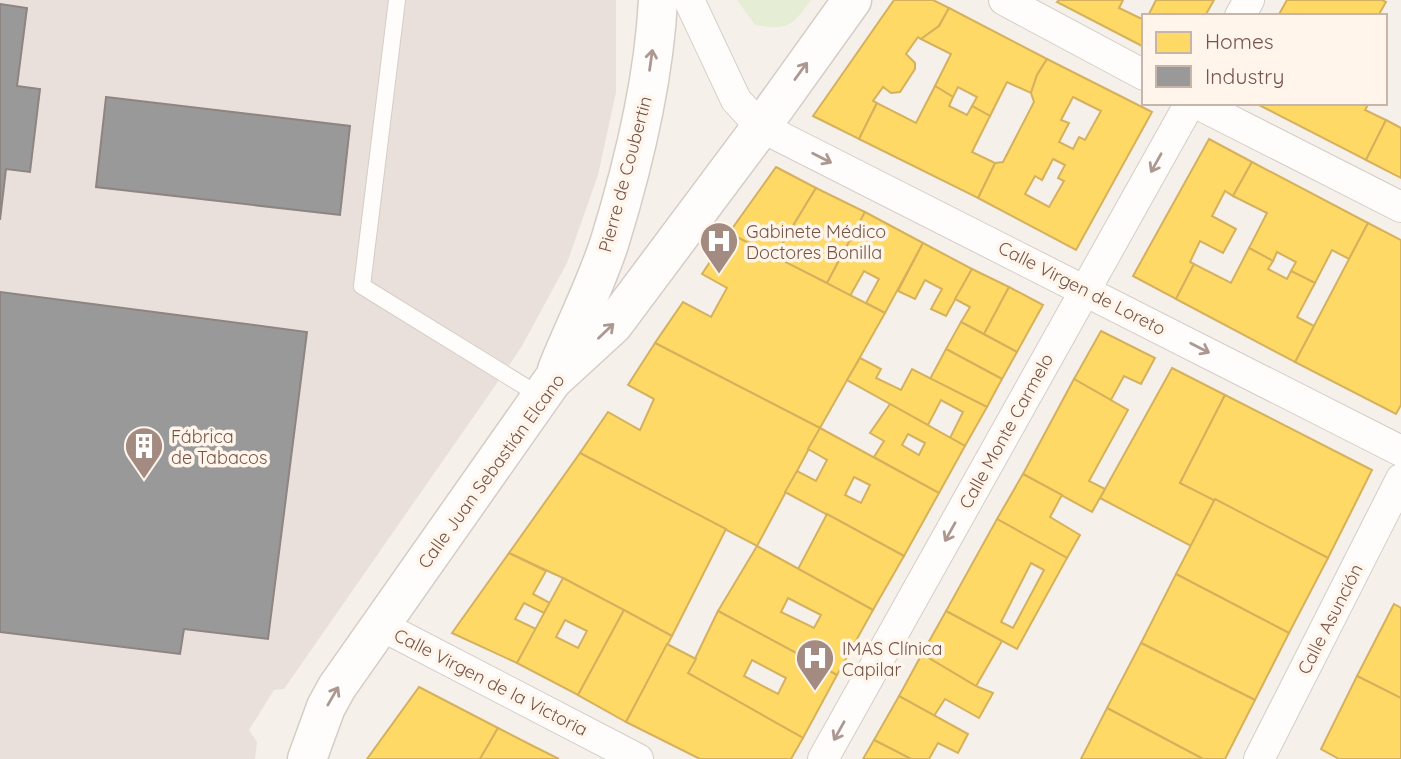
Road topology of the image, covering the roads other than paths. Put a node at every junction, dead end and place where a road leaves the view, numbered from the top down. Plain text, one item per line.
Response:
1 (397, 0) edge
2 (658, 0) edge
3 (689, 0) edge
4 (852, 0) edge
5 (1004, 0) edge
6 (1142, 74) edge
7 (1189, 105) edge
8 (1200, 105) edge
9 (761, 127) junction
10 (1401, 207) edge
11 (1085, 289) junction
12 (547, 389) junction
13 (1401, 451) edge
14 (1401, 479) edge
15 (380, 625) junction
16 (307, 759) edge
17 (638, 759) edge
18 (823, 759) edge
19 (1259, 759) edge

1 - 12 lane
12 -> 2 main road, Pierre de Coubertin
3 - 9 street
9 -> 4 main road, Calle Juan Sebastián Elcano
5 - 6 street
7 -> 11 street, Calle Monte Carmelo
8 - 10 street
9 -> 11 street, Calle Virgen de Loreto
12 -> 9 main road, Calle Juan Sebastián Elcano
11 -> 13 street, Calle Virgen de Loreto
11 -> 18 street, Calle Monte Carmelo
12 - 15 main road, Calle Juan Sebastián Elcano
14 - 19 street, Calle Asunción
16 -> 15 main road, Calle Juan Sebastián Elcano
15 - 17 street, Calle Virgen de la Victoria

